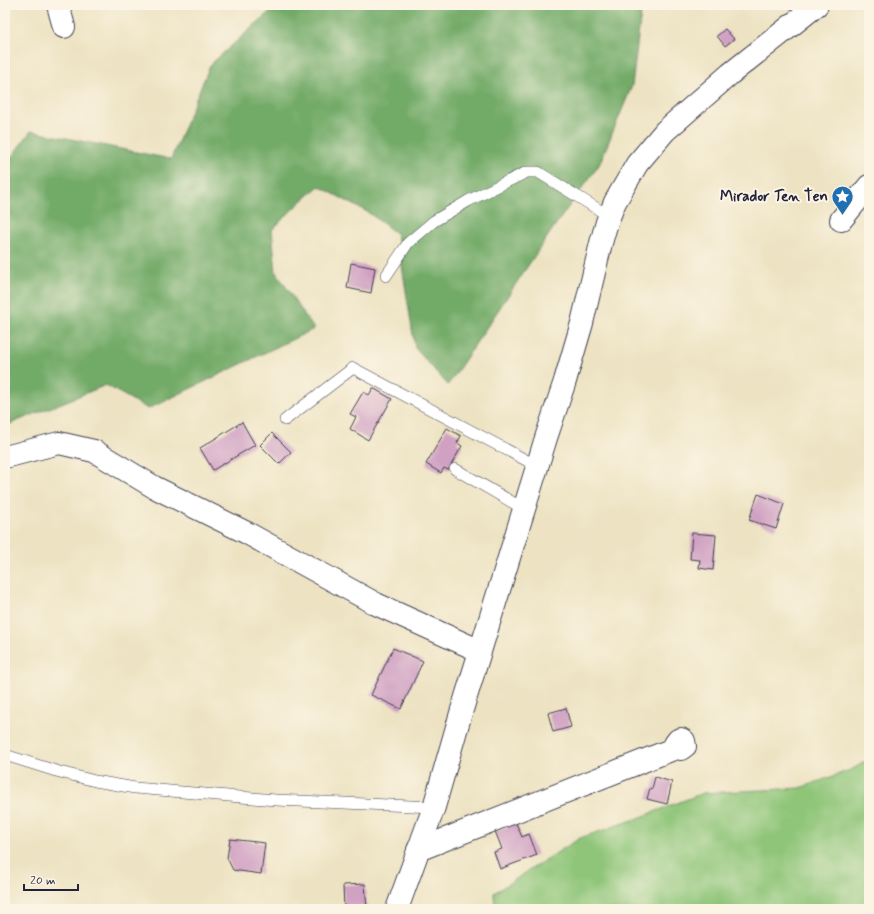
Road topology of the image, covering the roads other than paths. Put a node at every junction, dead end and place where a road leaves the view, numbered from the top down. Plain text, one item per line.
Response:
1 (58, 5) edge
2 (817, 5) edge
3 (64, 27) dead end
4 (869, 186) edge
5 (609, 216) junction
6 (841, 220) dead end
7 (386, 276) dead end
8 (285, 420) dead end
9 (5, 457) edge
10 (537, 466) junction
11 (455, 469) dead end
12 (524, 509) junction
13 (480, 651) junction
14 (676, 748) dead end
15 (5, 755) edge
16 (434, 807) junction
17 (418, 850) junction
18 (397, 909) edge

1 - 3 street
2 - 5 street
4 - 6 street
5 - 7 lane
5 - 10 street
8 - 10 lane
9 - 13 street
10 - 12 street
11 - 12 lane
12 - 13 street
13 - 16 street
14 - 17 street
15 - 16 lane
16 - 17 street
17 - 18 street

